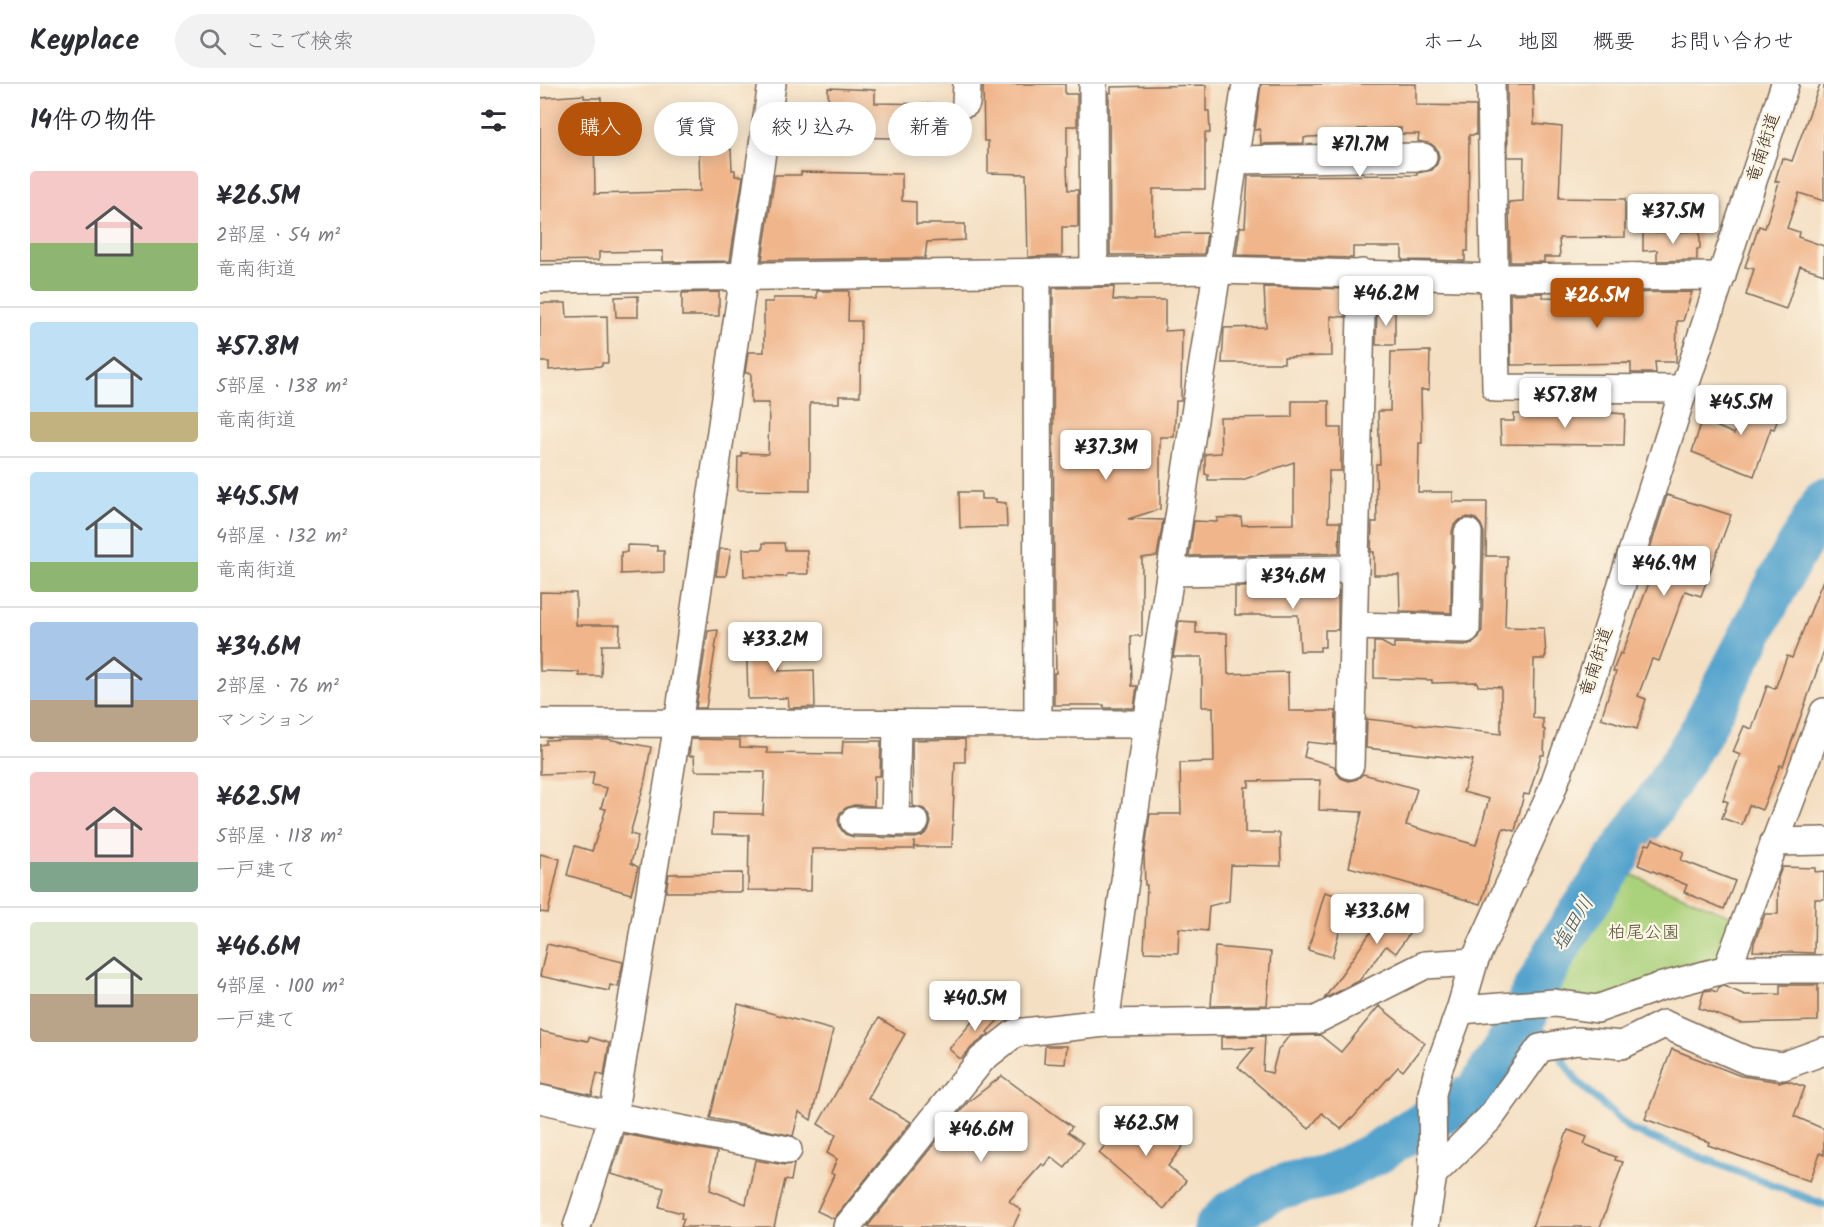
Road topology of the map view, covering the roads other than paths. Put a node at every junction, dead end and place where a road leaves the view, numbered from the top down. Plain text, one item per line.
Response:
1 (772, 84) edge
2 (1093, 84) edge
3 (1246, 84) edge
4 (1491, 84) edge
5 (1785, 84) edge
6 (1423, 157) dead end
7 (1234, 160) junction
8 (1217, 270) junction
9 (1037, 272) junction
10 (1094, 272) junction
11 (1362, 273) junction
12 (1722, 276) junction
13 (742, 278) junction
14 (1495, 278) junction
15 (540, 279) edge
16 (1684, 390) junction
17 (1468, 533) dead end
18 (1355, 569) junction
19 (1170, 572) junction
20 (1354, 626) junction
21 (1824, 712) edge
22 (540, 723) edge
23 (678, 724) junction
24 (897, 724) junction
25 (1038, 724) junction
26 (1147, 724) junction
27 (1350, 765) dead end
28 (854, 821) dead end
29 (1824, 841) edge
30 (1774, 842) junction
31 (1474, 962) junction
32 (1727, 969) junction
33 (1824, 969) edge
34 (1460, 1010) junction
35 (1105, 1023) junction
36 (1824, 1052) edge
37 (540, 1099) edge
38 (613, 1116) junction
39 (788, 1150) dead end
40 (1433, 1164) junction
41 (577, 1227) edge
42 (847, 1227) edge
43 (1425, 1227) edge

1 - 13 street
2 - 10 street
3 - 7 street
4 - 14 street
5 - 12 street, 竜南街道
6 - 7 street
7 - 8 street
8 - 10 street
8 - 11 street
8 - 19 street
9 - 10 street
9 - 13 street
9 - 25 street
11 - 14 street
11 - 18 street
12 - 14 street
12 - 16 street, 竜南街道
13 - 15 street
13 - 23 street
14 - 16 street
16 - 31 street, 竜南街道
17 - 20 street
18 - 19 street
18 - 20 street
19 - 26 street
20 - 27 street
21 - 30 street
22 - 23 street
23 - 24 street
23 - 38 street
24 - 25 street
24 - 28 street
25 - 26 street
26 - 35 street
29 - 30 street
30 - 32 street
31 - 34 street, 竜南街道
31 - 35 street
32 - 33 street
32 - 34 street
34 - 40 street, 竜南街道
35 - 42 street
36 - 40 street
37 - 38 street
38 - 39 street
38 - 41 street
40 - 43 street, 竜南街道

